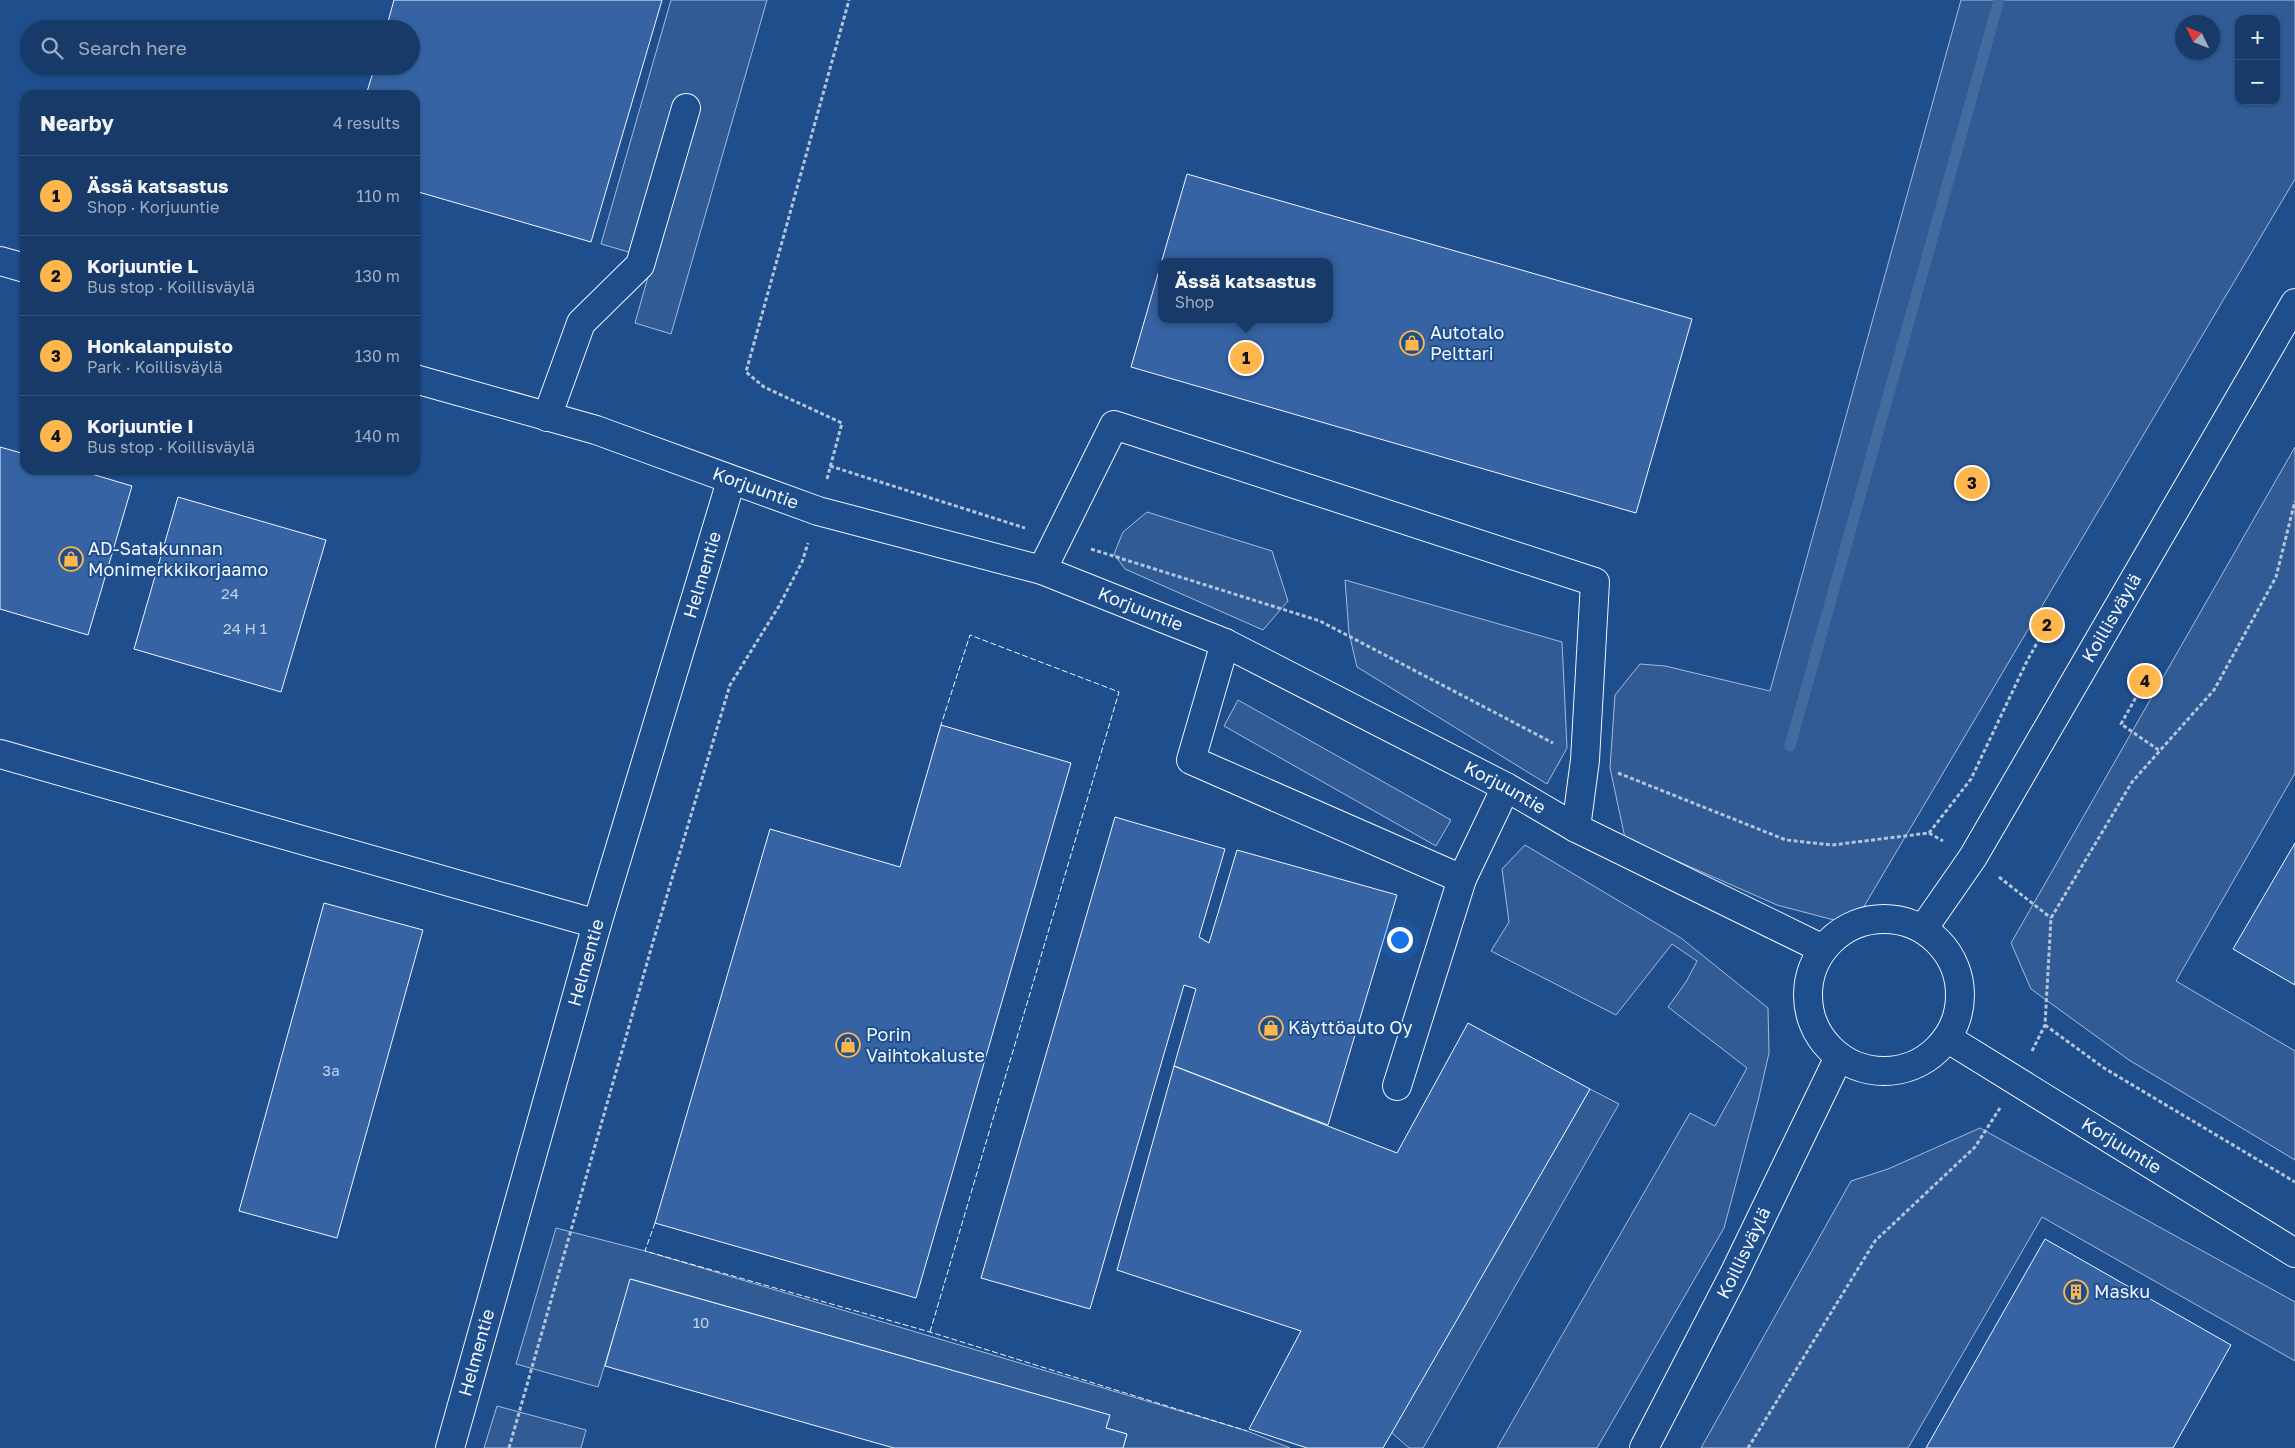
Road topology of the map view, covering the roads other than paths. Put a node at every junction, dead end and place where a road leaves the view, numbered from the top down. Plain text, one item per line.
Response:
1 (686, 108) dead end
2 (0, 261) edge
3 (20, 267) edge
4 (2295, 303) edge
5 (420, 380) edge
6 (547, 417) junction
7 (731, 481) junction
8 (1042, 570) junction
9 (1225, 643) junction
10 (0, 754) edge
11 (1506, 787) junction
12 (1576, 828) junction
13 (1462, 879) junction
14 (597, 924) junction
15 (1923, 929) junction
16 (1823, 949) junction
17 (1947, 1038) junction
18 (1840, 1057) junction
19 (1397, 1086) dead end
20 (2295, 1253) edge
21 (450, 1448) edge
22 (1644, 1448) edge

1 - 6 street
2 - 3 street
4 - 15 street, Koillisväylä
5 - 6 street, Korjuuntie
6 - 7 street, Korjuuntie
7 - 8 street, Korjuuntie
7 - 14 street, Helmentie
8 - 9 street, Korjuuntie
8 - 12 street
9 - 11 street, Korjuuntie
9 - 13 street
10 - 14 street
11 - 12 street, Korjuuntie
11 - 13 street
12 - 16 street, Korjuuntie
13 - 19 street
14 - 21 street, Helmentie
15 - 16 street
15 - 17 street
16 - 18 street
17 - 18 street
17 - 20 street, Korjuuntie
18 - 22 street, Koillisväylä

